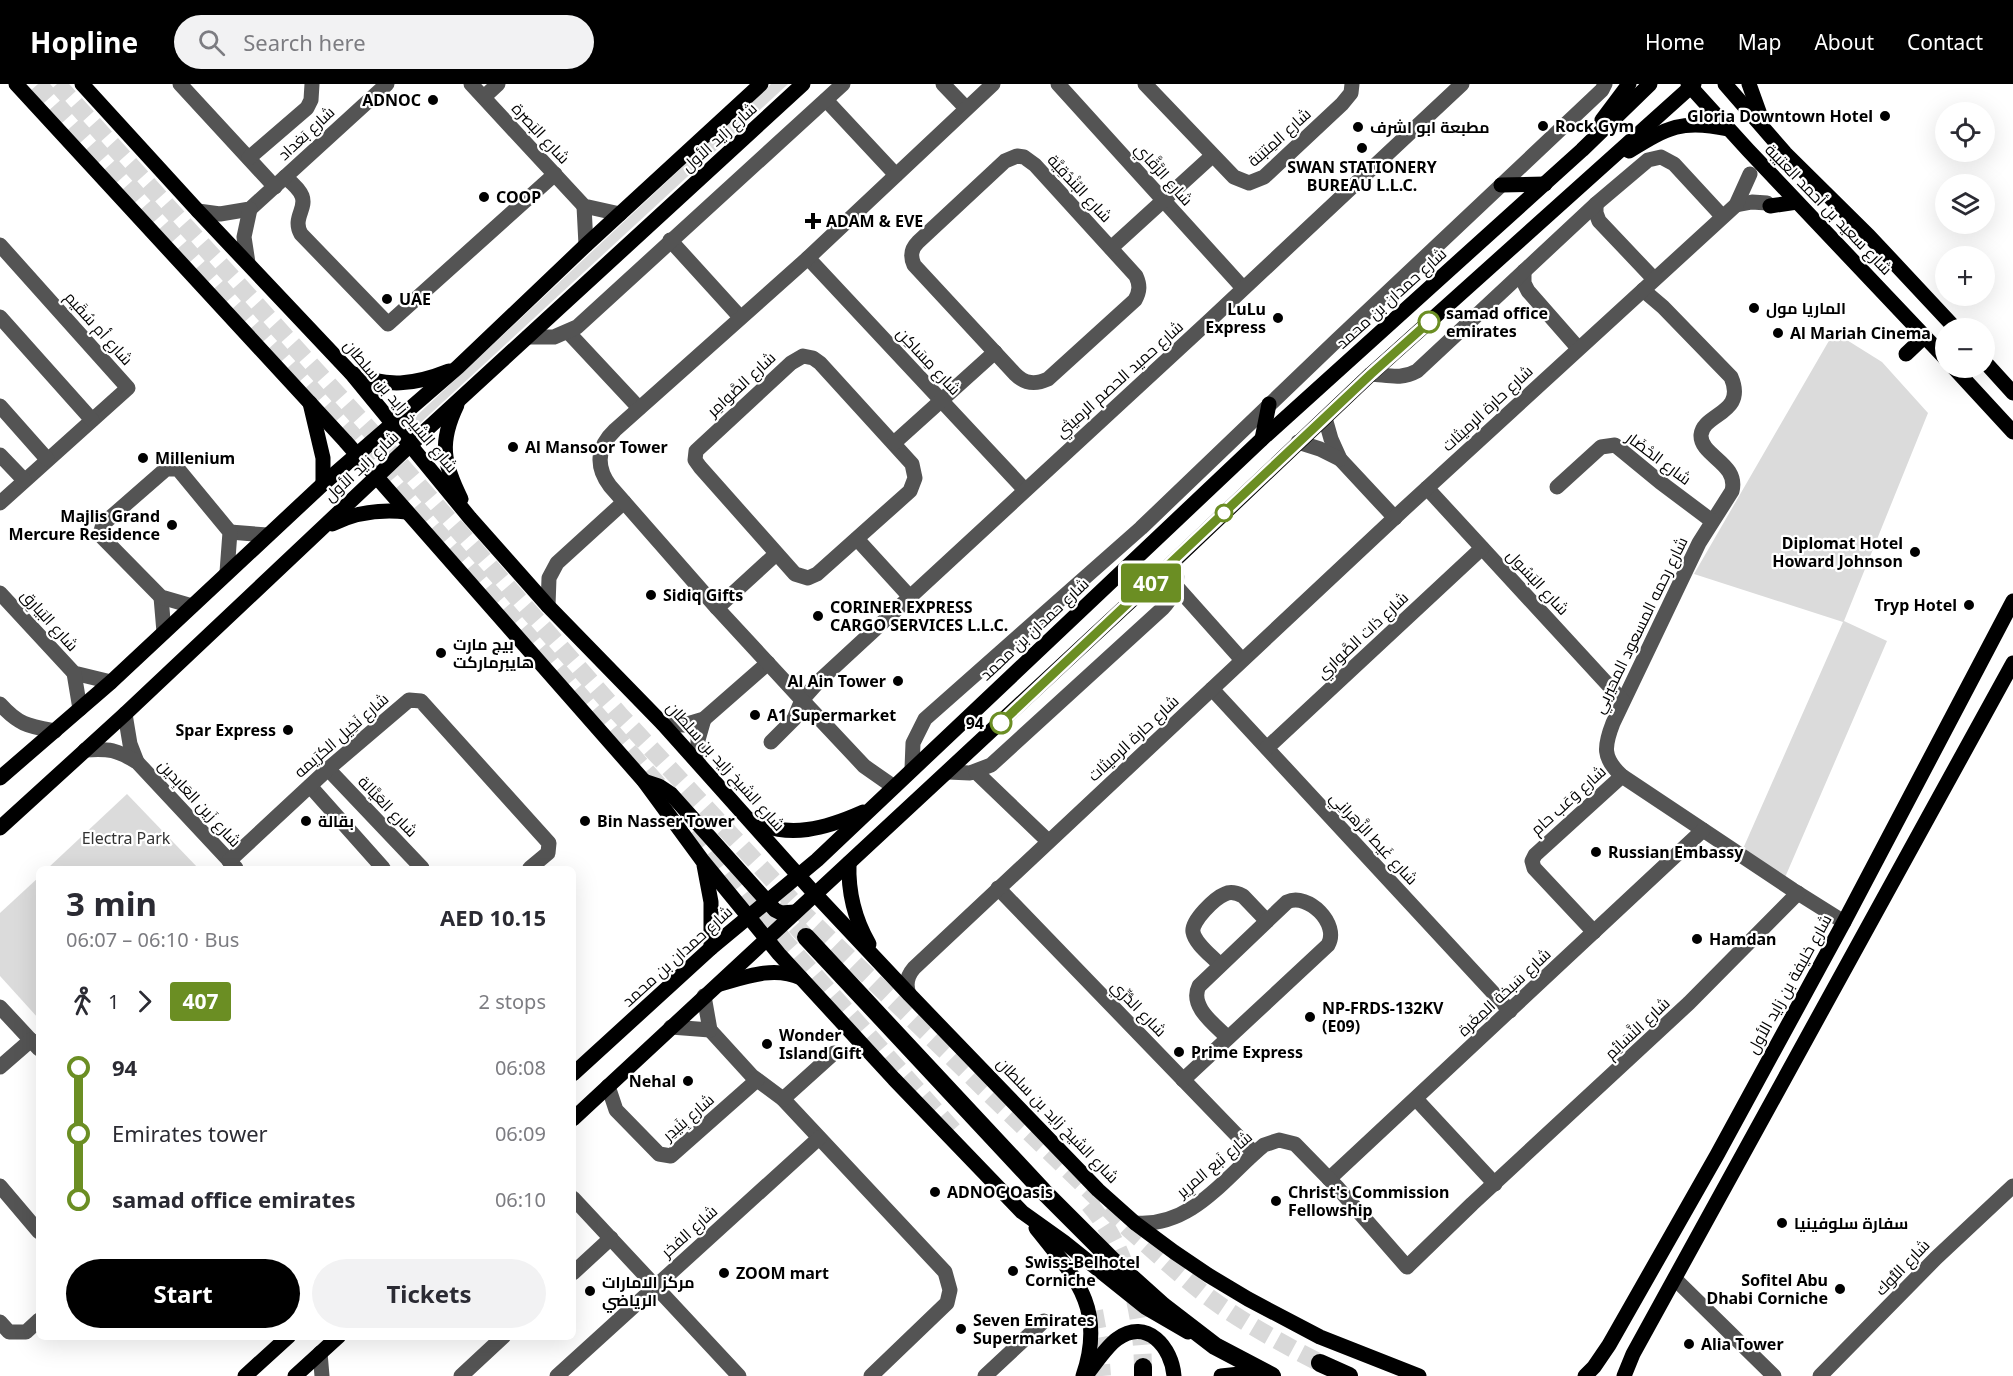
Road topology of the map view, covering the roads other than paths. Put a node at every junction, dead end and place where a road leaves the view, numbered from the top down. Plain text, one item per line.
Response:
1 (16, 84) edge
2 (82, 84) edge
3 (180, 84) edge
4 (312, 84) edge
5 (387, 84) edge
6 (471, 84) edge
7 (498, 84) edge
8 (761, 84) edge
9 (803, 84) edge
10 (843, 84) edge
11 (943, 84) edge
12 (993, 84) edge
13 (1058, 84) edge
14 (1145, 84) edge
15 (1352, 84) edge
16 (1605, 84) edge
17 (1629, 84) edge
18 (1650, 84) edge
19 (1725, 84) edge
20 (1749, 84) edge
21 (1691, 85) edge
22 (1454, 86) edge
23 (484, 97) junction
24 (826, 100) junction
25 (966, 108) junction
26 (1728, 129) junction
27 (1767, 131) junction
28 (1582, 150) junction
29 (1212, 156) junction
30 (249, 158) junction
31 (1598, 169) junction
32 (555, 174) junction
33 (1749, 174) dead end
34 (896, 175) junction
35 (280, 182) junction
36 (1545, 184) junction
37 (1501, 185) junction
38 (1164, 200) junction
39 (1797, 202) junction
40 (1596, 204) junction
41 (1768, 204) joint
42 (1736, 205) junction
43 (584, 206) junction
44 (250, 209) junction
45 (198, 211) junction
46 (620, 214) junction
47 (1722, 216) junction
48 (670, 240) junction
49 (0, 245) edge
50 (586, 245) junction
51 (1111, 248) junction
52 (808, 258) junction
53 (248, 263) junction
54 (1524, 271) junction
55 (1648, 284) junction
56 (1243, 288) junction
57 (0, 317) edge
58 (740, 317) junction
59 (1946, 318) edge
60 (568, 332) junction
61 (1925, 336) junction
62 (528, 337) junction
63 (1935, 346) edge
64 (1578, 348) junction
65 (995, 352) junction
66 (1906, 354) dead end
67 (458, 368) junction
68 (351, 373) junction
69 (1995, 373) edge
70 (1371, 374) junction
71 (1963, 378) edge
72 (2012, 392) edge
73 (460, 399) junction
74 (309, 400) junction
75 (941, 400) junction
76 (1269, 404) junction
77 (0, 406) edge
78 (639, 408) junction
79 (1325, 418) junction
80 (92, 420) junction
81 (393, 425) junction
82 (2013, 432) edge
83 (1262, 439) junction
84 (1298, 442) junction
85 (894, 443) junction
86 (410, 445) junction
87 (0, 454) edge
88 (358, 456) junction
89 (47, 459) junction
90 (1340, 459) junction
91 (376, 478) junction
92 (24, 480) junction
93 (323, 484) junction
94 (1557, 487) dead end
95 (1427, 488) junction
96 (1025, 490) junction
97 (624, 502) junction
98 (0, 503) edge
99 (407, 512) junction
100 (470, 518) junction
101 (1395, 518) junction
102 (1712, 520) junction
103 (230, 532) junction
104 (316, 534) junction
105 (267, 535) junction
106 (857, 539) junction
107 (1482, 548) junction
108 (776, 554) junction
109 (1174, 561) junction
110 (227, 572) junction
111 (1176, 586) junction
112 (0, 592) edge
113 (161, 597) junction
114 (910, 597) junction
115 (2013, 601) edge
116 (192, 606) junction
117 (548, 606) junction
118 (717, 608) junction
119 (164, 632) junction
120 (1242, 660) junction
121 (768, 663) junction
122 (2013, 663) edge
123 (74, 673) junction
124 (111, 682) junction
125 (1212, 689) junction
126 (802, 700) junction
127 (1623, 700) junction
128 (0, 704) edge
129 (80, 709) junction
130 (125, 714) junction
131 (704, 719) junction
132 (663, 724) junction
133 (55, 731) junction
134 (771, 742) dead end
135 (1267, 748) junction
136 (85, 750) junction
137 (137, 762) junction
138 (698, 762) junction
139 (328, 769) junction
140 (912, 769) junction
141 (948, 772) junction
142 (976, 772) junction
143 (1622, 776) junction
144 (0, 778) edge
145 (644, 781) junction
146 (310, 786) junction
147 (894, 787) junction
148 (876, 805) junction
149 (740, 811) junction
150 (0, 828) edge
151 (1703, 830) junction
152 (1048, 841) junction
153 (702, 860) junction
154 (849, 863) junction
155 (232, 865) edge
156 (381, 866) edge
157 (420, 866) edge
158 (532, 866) edge
159 (799, 876) junction
160 (998, 888) junction
161 (815, 894) junction
162 (1798, 894) junction
163 (766, 902) junction
164 (795, 912) junction
165 (748, 917) junction
166 (1267, 921) junction
167 (1844, 922) junction
168 (1594, 932) junction
169 (806, 937) tunnel mouth
170 (766, 938) junction
171 (711, 948) junction
172 (1220, 965) junction
173 (884, 966) junction
174 (801, 978) junction
175 (710, 991) junction
176 (909, 994) junction
177 (0, 1006) edge
178 (1510, 1011) junction
179 (672, 1027) junction
180 (710, 1029) junction
181 (1227, 1037) junction
182 (35, 1045) edge
183 (834, 1053) dead end
184 (0, 1067) edge
185 (576, 1071) edge
186 (757, 1080) junction
187 (1183, 1080) junction
188 (608, 1086) junction
189 (783, 1099) junction
190 (1416, 1099) junction
191 (591, 1102) junction
192 (616, 1110) junction
193 (576, 1116) edge
194 (819, 1138) junction
195 (1254, 1153) junction
196 (1333, 1183) junction
197 (1495, 1184) junction
198 (0, 1186) edge
199 (2013, 1186) edge
200 (576, 1201) edge
201 (1023, 1212) junction
202 (1135, 1222) junction
203 (36, 1228) edge
204 (611, 1238) junction
205 (1407, 1267) joint
206 (576, 1270) edge
207 (1675, 1279) junction
208 (656, 1286) junction
209 (1044, 1321) dead end
210 (0, 1322) edge
211 (36, 1323) edge
212 (335, 1340) edge
213 (500, 1340) edge
214 (277, 1343) edge
215 (1609, 1345) junction
216 (1215, 1346) junction
217 (320, 1353) junction
218 (1633, 1354) junction
219 (1320, 1363) tunnel mouth
220 (568, 1372) edge
221 (245, 1376) edge
222 (295, 1376) edge
223 (322, 1376) edge
224 (461, 1376) edge
225 (739, 1376) edge
226 (871, 1376) edge
227 (985, 1376) edge
228 (1084, 1376) edge
229 (1174, 1376) edge
230 (1221, 1376) edge
231 (1247, 1376) edge
232 (1272, 1376) edge
233 (1349, 1376) edge
234 (1419, 1376) edge
235 (1585, 1376) edge
236 (1597, 1376) edge
237 (1624, 1376) edge
238 (1634, 1376) edge
239 (1774, 1376) edge
240 (1820, 1376) edge

1 - 74 main road
2 - 45 main road, شارع الشيخ زايد بن سلطان
3 - 30 street
4 - 30 street
5 - 35 street, شارع بَغداد
6 - 23 street, شارع البَصرة
7 - 23 street
8 - 46 main road, شارع زايد الأول
9 - 62 main road, شارع زايد الأول
10 - 24 street
11 - 25 street
12 - 25 street
13 - 38 street, شارع الرَّقَّاي
14 - 29 street, شارع المِتبَنة
15 - 29 street, شارع المِتبَنة
16 - 37 street
17 - 28 main road
18 - 28 main road, شارع حمدان بن محمد
19 - 27 main road, شارع سعيد بن أحمد العتيبة
20 - 27 main road
21 - 26 main road, شارع سعيد بن أحمد العتيبة
21 - 31 main road
22 - 56 street, شارع حميد الحصم الرميثي
23 - 32 street, شارع البَصرة
24 - 34 street
24 - 48 street
25 - 34 street
26 - 31 main road
26 - 39 main road, شارع سعيد بن أحمد العتيبة
27 - 59 main road, شارع سعيد بن أحمد العتيبة
28 - 36 main road, شارع حمدان بن محمد
29 - 38 street
30 - 35 street
31 - 70 main road
32 - 35 street
32 - 43 street, شارع البَصرة
33 - 42 street, شارع حارة الرميثات
34 - 52 street
35 - 44 street, شارع بَغداد
36 - 37 main road
36 - 83 main road, شارع حمدان بن محمد
37 - 76 street
38 - 51 street
38 - 56 street, شارع الرَّقَّاي
39 - 41 main road
39 - 61 main road, شارع سعيد بن أحمد العتيبة
40 - 47 street
40 - 54 street
40 - 55 street, شارع رحمه المسعود المحيربي
41 - 42 street
42 - 47 street, شارع حارة الرميثات
43 - 46 street
43 - 50 street
44 - 45 street
44 - 53 street
45 - 53 main road, شارع الشيخ زايد بن سلطان
46 - 50 main road, شارع زايد الأول
47 - 55 street, شارع حارة الرميثات
48 - 58 street
48 - 60 street
49 - 80 street, شارع أم سُقَيم
50 - 67 main road, شارع زايد الأول
51 - 65 street, شارع البُنْدُقِيَّة
51 - 65 street, شارع البُنْدُقِيَّة
52 - 58 street
52 - 75 street, شارع مِسَاكِن
53 - 68 main road, شارع الشيخ زايد بن سلطان
54 - 64 street
54 - 70 street
55 - 64 street, شارع حارة الرميثات
55 - 102 street, شارع رحمه المسعود المحيربي
56 - 96 street, شارع حميد الحصم الرميثي
57 - 80 street
58 - 78 street
60 - 62 street
60 - 78 street
61 - 63 main road, شارع سعيد بن أحمد العتيبة
61 - 66 main road
62 - 73 main road, شارع زايد الأول
64 - 95 street, شارع حارة الرميثات
65 - 75 street
67 - 68 main road
67 - 81 main road, شارع زايد الأول
68 - 81 main road, شارع الشيخ زايد بن سلطان
69 - 72 main road
70 - 79 main road
71 - 82 main road
73 - 86 main road, شارع زايد الأول
73 - 100 main road
74 - 88 main road
74 - 93 main road
75 - 85 street
75 - 96 street, شارع مِسَاكِن
76 - 83 main road
76 - 140 street
77 - 89 street
78 - 97 street
79 - 84 main road
79 - 90 street
80 - 89 street, شارع أم سُقَيم
81 - 86 main road, شارع الشيخ زايد بن سلطان
81 - 88 main road, شارع زايد الأول
83 - 140 main road, شارع حمدان بن محمد
84 - 90 street
84 - 109 main road
85 - 106 street, شارع الصَّوامِر
85 - 108 street, شارع الصَّوامِر
86 - 91 main road, شارع زايد الأول
86 - 100 main road, شارع الشيخ زايد بن سلطان
87 - 92 street
88 - 91 main road
88 - 93 main road, شارع زايد الأول
89 - 92 street, شارع أم سُقَيم
90 - 101 street
91 - 99 main road
91 - 104 main road, شارع زايد الأول
92 - 98 street, شارع أم سُقَيم
93 - 105 main road, شارع زايد الأول
94 - 102 street, شارع الحْضَار
95 - 101 street, شارع حارة الرميثات
95 - 107 street, شارع البَسُول
96 - 114 street, شارع حميد الحصم الرميثي
97 - 117 street
97 - 118 street
99 - 104 main road
99 - 145 main road
100 - 117 main road, شارع الشيخ زايد بن سلطان
101 - 120 street, شارع حارة الرميثات
102 - 127 street, شارع رحمه المسعود المحيربي
103 - 105 street
103 - 110 street
103 - 113 street
104 - 130 main road, شارع زايد الأول
105 - 110 main road, شارع زايد الأول
106 - 108 street, شارع الصَّوامِر
106 - 114 street
107 - 127 street, شارع البَسُول
107 - 135 street, شارع ذات الصَّواري
108 - 118 street
109 - 111 street
109 - 141 main road
110 - 116 main road, شارع زايد الأول
111 - 120 street
111 - 142 street
112 - 123 street, شارع البَيارِق
113 - 116 street
113 - 119 street
114 - 126 street, شارع حميد الحصم الرميثي
115 - 167 main road, شارع خليفة بن زايد الأول
116 - 119 main road, شارع زايد الأول
117 - 132 main road, شارع الشيخ زايد بن سلطان
118 - 121 street
119 - 124 main road, شارع زايد الأول
120 - 125 street, شارع حارة الرميثات
121 - 126 street
121 - 131 street
122 - 207 main road
123 - 124 street, شارع البَيارِق
123 - 129 street, شارع البَيارِق
124 - 129 main road, شارع زايد الأول
125 - 135 street, شارع غَيط الزَّهرانِي
125 - 152 street, شارع حارة الرميثات
126 - 134 street, شارع حميد الحصم الرميثي
126 - 147 street
127 - 143 street, شارع رحمه المسعود المحيربي
128 - 133 street
129 - 133 main road, شارع زايد الأول
130 - 136 main road, شارع زايد الأول
130 - 137 street, شارع زَين العَابِدين
131 - 132 street
131 - 138 street
132 - 138 main road, شارع الشيخ زايد بن سلطان
133 - 144 main road, شارع زايد الأول
135 - 178 street, شارع غَيط الزَّهرانِي
136 - 137 street, شارع زَين العَابِدين
136 - 150 main road, شارع زايد الأول
137 - 155 street, شارع زَين العَابِدين
138 - 149 main road, شارع الشيخ زايد بن سلطان
139 - 146 street, شارع نَخِيل الكرَيمه
139 - 157 street, شارع العَيَّالة
139 - 158 street, شارع نَخِيل الكرَيمه
140 - 147 main road, شارع حمدان بن محمد
141 - 142 street
141 - 154 main road
142 - 152 street
143 - 151 street, شارع رحمه المسعود المحيربي
143 - 168 street, شارع وَعَب حام
145 - 153 main road
145 - 163 main road
146 - 155 street, شارع نَخِيل الكرَيمه
146 - 156 street
147 - 148 main road, شارع حمدان بن محمد
148 - 149 main road
148 - 159 main road, شارع حمدان بن محمد
149 - 159 main road, شارع الشيخ زايد بن سلطان
151 - 162 street, شارع رحمه المسعود المحيربي
151 - 168 street, شارع سَبخة المِغَرة
152 - 160 street, شارع حارة الرميثات
153 - 165 main road
153 - 171 main road
154 - 161 main road
154 - 173 main road
159 - 161 main road, شارع الشيخ زايد بن سلطان
159 - 163 main road, شارع حمدان بن محمد
160 - 176 street, شارع حارة الرميثات
160 - 187 street, شارع الدُّرِّي
161 - 164 main road
161 - 173 main road, شارع الشيخ زايد بن سلطان
162 - 167 street, شارع رحمه المسعود المحيربي
162 - 197 street, شارع النَّسَائِم
163 - 164 main road
163 - 165 main road, شارع حمدان بن محمد
164 - 170 main road
165 - 170 main road
165 - 171 main road, شارع حمدان بن محمد
166 - 172 street
166 - 172 street
166 - 181 street
167 - 215 main road, شارع خليفة بن زايد الأول
168 - 178 street, شارع سَبخة المِغَرة
169 - 216 highway
170 - 174 main road
170 - 175 main road
171 - 185 main road, شارع حمدان بن محمد
172 - 181 street
173 - 176 main road, شارع الشيخ زايد بن سلطان
174 - 175 main road
174 - 201 main road
175 - 179 main road
175 - 180 street
176 - 202 main road, شارع الشيخ زايد بن سلطان
177 - 182 street
178 - 190 street, شارع سَبخة المِغَرة
179 - 180 street
179 - 188 main road
180 - 186 street
181 - 187 street
182 - 184 street
183 - 189 street
186 - 189 street
186 - 192 street, شارع بِنَيدِر
187 - 195 street, شارع الدُّرِّي
188 - 191 main road
188 - 192 street, شارع بِنَيدِر
189 - 194 street
190 - 196 street, شارع سَبخة المِغَرة
190 - 197 street
191 - 192 street, شارع بِنَيدِر
191 - 193 main road
194 - 208 street, شارع الفخر
194 - 226 street
195 - 196 street, شارع نَبع المرِير
195 - 202 street, شارع نَبع المرِير
196 - 205 street, شارع نَبع المرِير
197 - 205 street, شارع النَّسَائِم
198 - 203 street
199 - 240 street, شارع التُّوك
200 - 204 street
201 - 216 main road
201 - 228 main road
202 - 234 main road, شارع الشيخ زايد بن سلطان
204 - 206 street
204 - 208 street
207 - 218 main road
207 - 239 street
208 - 220 street, شارع الفخر
208 - 225 street
209 - 227 street
210 - 211 street
212 - 217 main road
213 - 224 street
214 - 221 main road
215 - 235 main road, شارع خليفة بن زايد الأول
215 - 236 main road
216 - 232 highway
217 - 222 main road
217 - 223 street
218 - 237 main road
218 - 238 main road
219 - 233 highway
228 - 229 main road
230 - 231 main road

